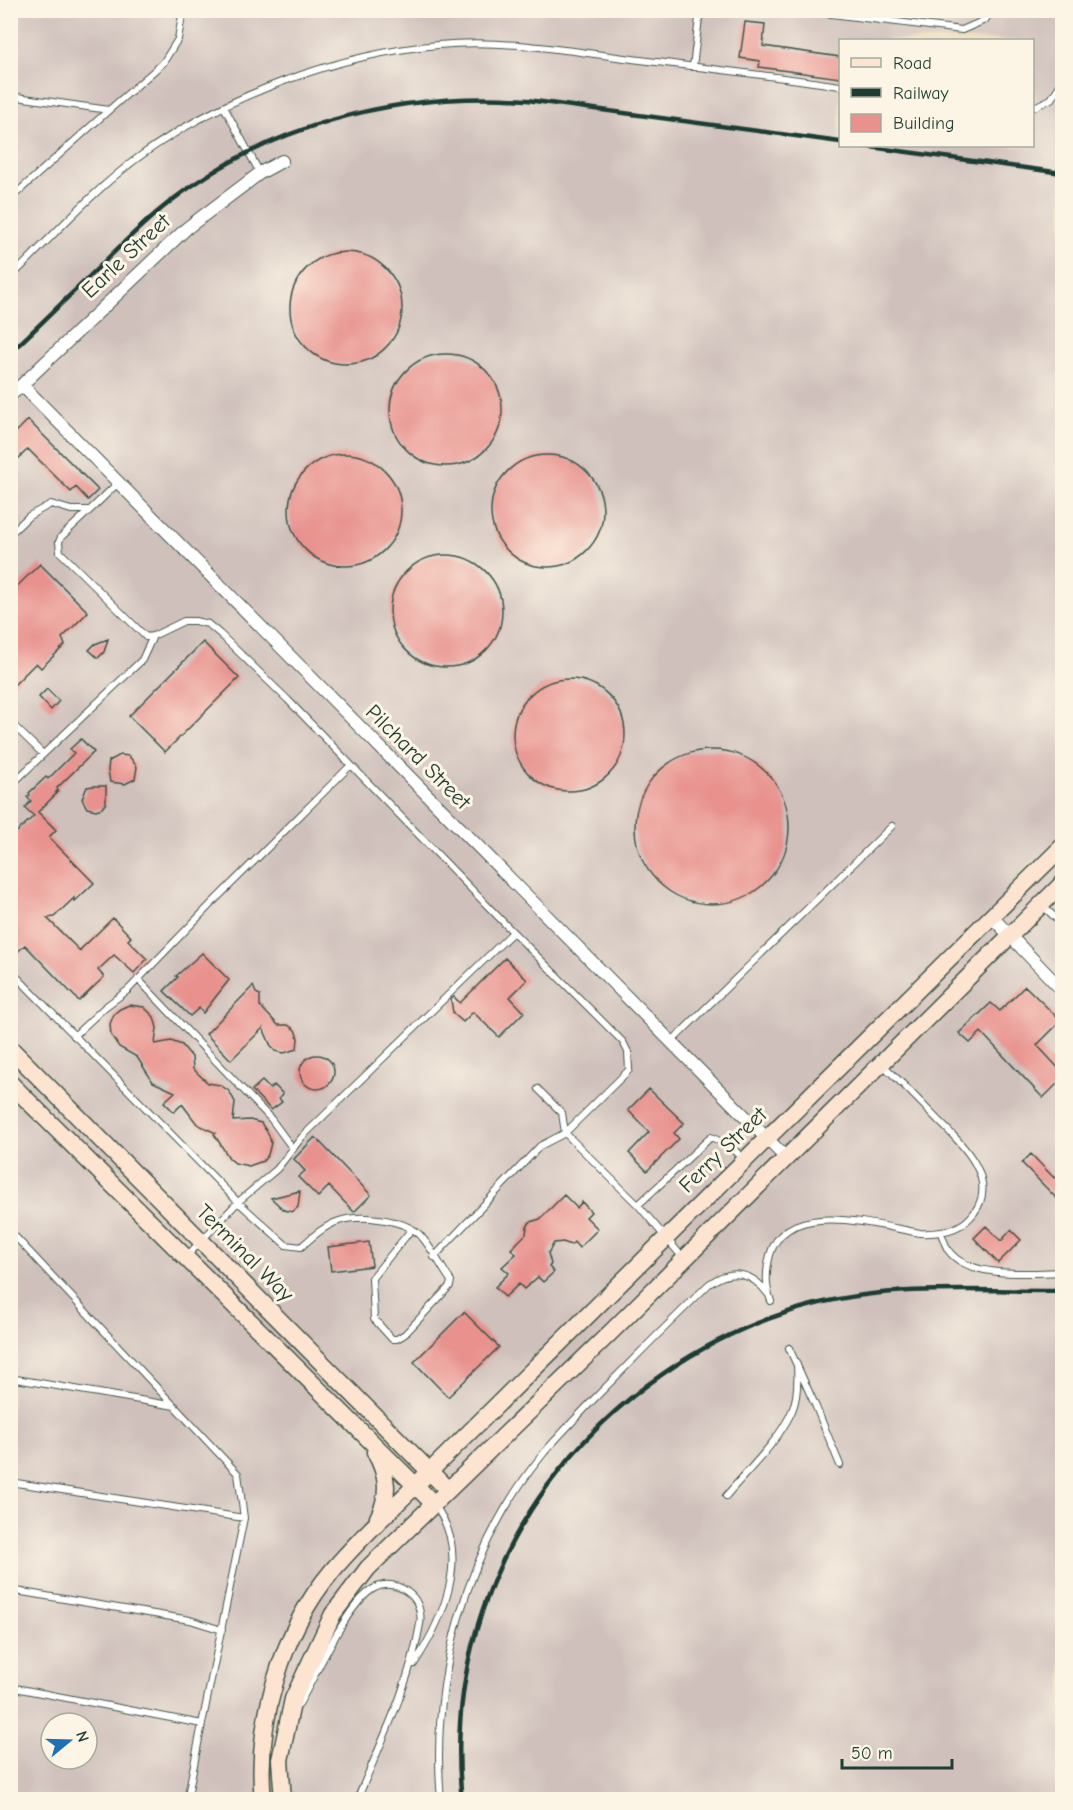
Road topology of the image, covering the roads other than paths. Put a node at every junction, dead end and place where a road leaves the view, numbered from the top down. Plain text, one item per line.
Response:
1 (183, 10) edge
2 (700, 10) edge
3 (799, 10) edge
4 (992, 10) edge
5 (693, 67) junction
6 (1062, 82) edge
7 (839, 86) edge
8 (10, 96) edge
9 (224, 107) junction
10 (1034, 107) edge
11 (109, 110) junction
12 (282, 161) dead end
13 (260, 173) junction
14 (10, 199) edge
15 (10, 278) edge
16 (22, 385) junction
17 (10, 396) edge
18 (118, 483) junction
19 (90, 510) junction
20 (10, 534) edge
21 (153, 636) junction
22 (10, 722) edge
23 (43, 754) junction
24 (351, 765) junction
25 (10, 786) edge
26 (892, 826) dead end
27 (1062, 847) edge
28 (1062, 884) edge
29 (1042, 904) junction
30 (992, 917) junction
31 (1062, 924) edge
32 (513, 932) junction
33 (1010, 936) junction
34 (10, 970) edge
35 (138, 979) junction
36 (1062, 990) edge
37 (74, 1036) junction
38 (671, 1043) junction
39 (10, 1048) edge
40 (882, 1063) junction
41 (10, 1083) edge
42 (538, 1089) dead end
43 (565, 1133) junction
44 (767, 1140) junction
45 (293, 1149) junction
46 (786, 1158) junction
47 (745, 1161) junction
48 (238, 1202) junction
49 (638, 1205) junction
50 (411, 1230) junction
51 (10, 1231) edge
52 (941, 1233) junction
53 (666, 1238) junction
54 (201, 1240) junction
55 (434, 1257) junction
56 (186, 1258) junction
57 (684, 1259) junction
58 (1061, 1272) edge
59 (789, 1348) dead end
60 (797, 1365) junction
61 (10, 1378) edge
62 (175, 1406) junction
63 (365, 1436) junction
64 (840, 1465) dead end
65 (430, 1471) junction
66 (10, 1482) edge
67 (415, 1486) junction
68 (448, 1490) junction
69 (726, 1496) dead end
70 (434, 1504) junction
71 (244, 1518) junction
72 (373, 1528) junction
73 (10, 1590) edge
74 (222, 1630) junction
75 (412, 1666) junction
76 (10, 1687) edge
77 (202, 1724) junction
78 (287, 1725) junction
79 (10, 1797) edge
80 (23, 1800) edge
81 (187, 1800) edge
82 (263, 1800) edge
83 (283, 1800) edge
84 (357, 1800) edge
85 (441, 1800) edge

1 - 11 lane
2 - 5 lane
3 - 4 lane
5 - 7 lane
5 - 9 lane
6 - 10 lane
8 - 11 lane
9 - 13 lane
9 - 15 lane
11 - 14 lane
12 - 13 street, Earle Street
13 - 16 street, Earle Street
16 - 17 street, Earle Street
16 - 18 street, Pilchard Street
18 - 19 lane
18 - 38 street, Pilchard Street
19 - 20 lane
19 - 21 lane
21 - 23 lane
21 - 24 lane
22 - 23 lane
23 - 25 lane
24 - 32 lane
24 - 35 lane
26 - 38 lane
27 - 30 main road, Ferry Street
28 - 29 main road
29 - 31 lane
29 - 33 main road
30 - 33 street
30 - 44 main road, Ferry Street
32 - 43 lane
32 - 45 lane
33 - 36 street
33 - 40 main road
34 - 37 lane
35 - 37 lane
35 - 45 lane
37 - 48 lane
38 - 44 street, Pilchard Street
39 - 54 main road, Terminal Way
40 - 46 main road
40 - 52 lane
41 - 56 main road, Terminal Way
42 - 43 lane
43 - 49 lane
43 - 55 lane
44 - 46 street, Pilchard Street
44 - 47 main road, Ferry Street
45 - 48 lane
46 - 57 main road
47 - 49 lane
47 - 53 main road, Ferry Street
48 - 50 lane
48 - 54 lane
49 - 53 lane
50 - 55 lane
50 - 55 lane
51 - 62 lane
52 - 58 lane
52 - 85 lane
53 - 57 lane
53 - 65 main road, Ferry Street
54 - 56 lane
54 - 65 main road, Terminal Way
56 - 63 main road, Terminal Way
57 - 68 main road
59 - 60 lane
60 - 64 lane
60 - 69 lane
61 - 62 lane
62 - 71 lane
63 - 67 main road, Terminal Way
63 - 72 main road
65 - 67 main road, Ferry Street
65 - 68 main road, Terminal Way
66 - 71 lane
67 - 70 main road, Terminal Way
67 - 72 main road
68 - 70 main road
70 - 75 lane
70 - 78 main road
71 - 74 lane
72 - 82 main road
73 - 74 lane
74 - 77 lane
75 - 78 lane
75 - 84 lane
76 - 77 lane
77 - 81 lane
78 - 83 main road
79 - 80 lane

